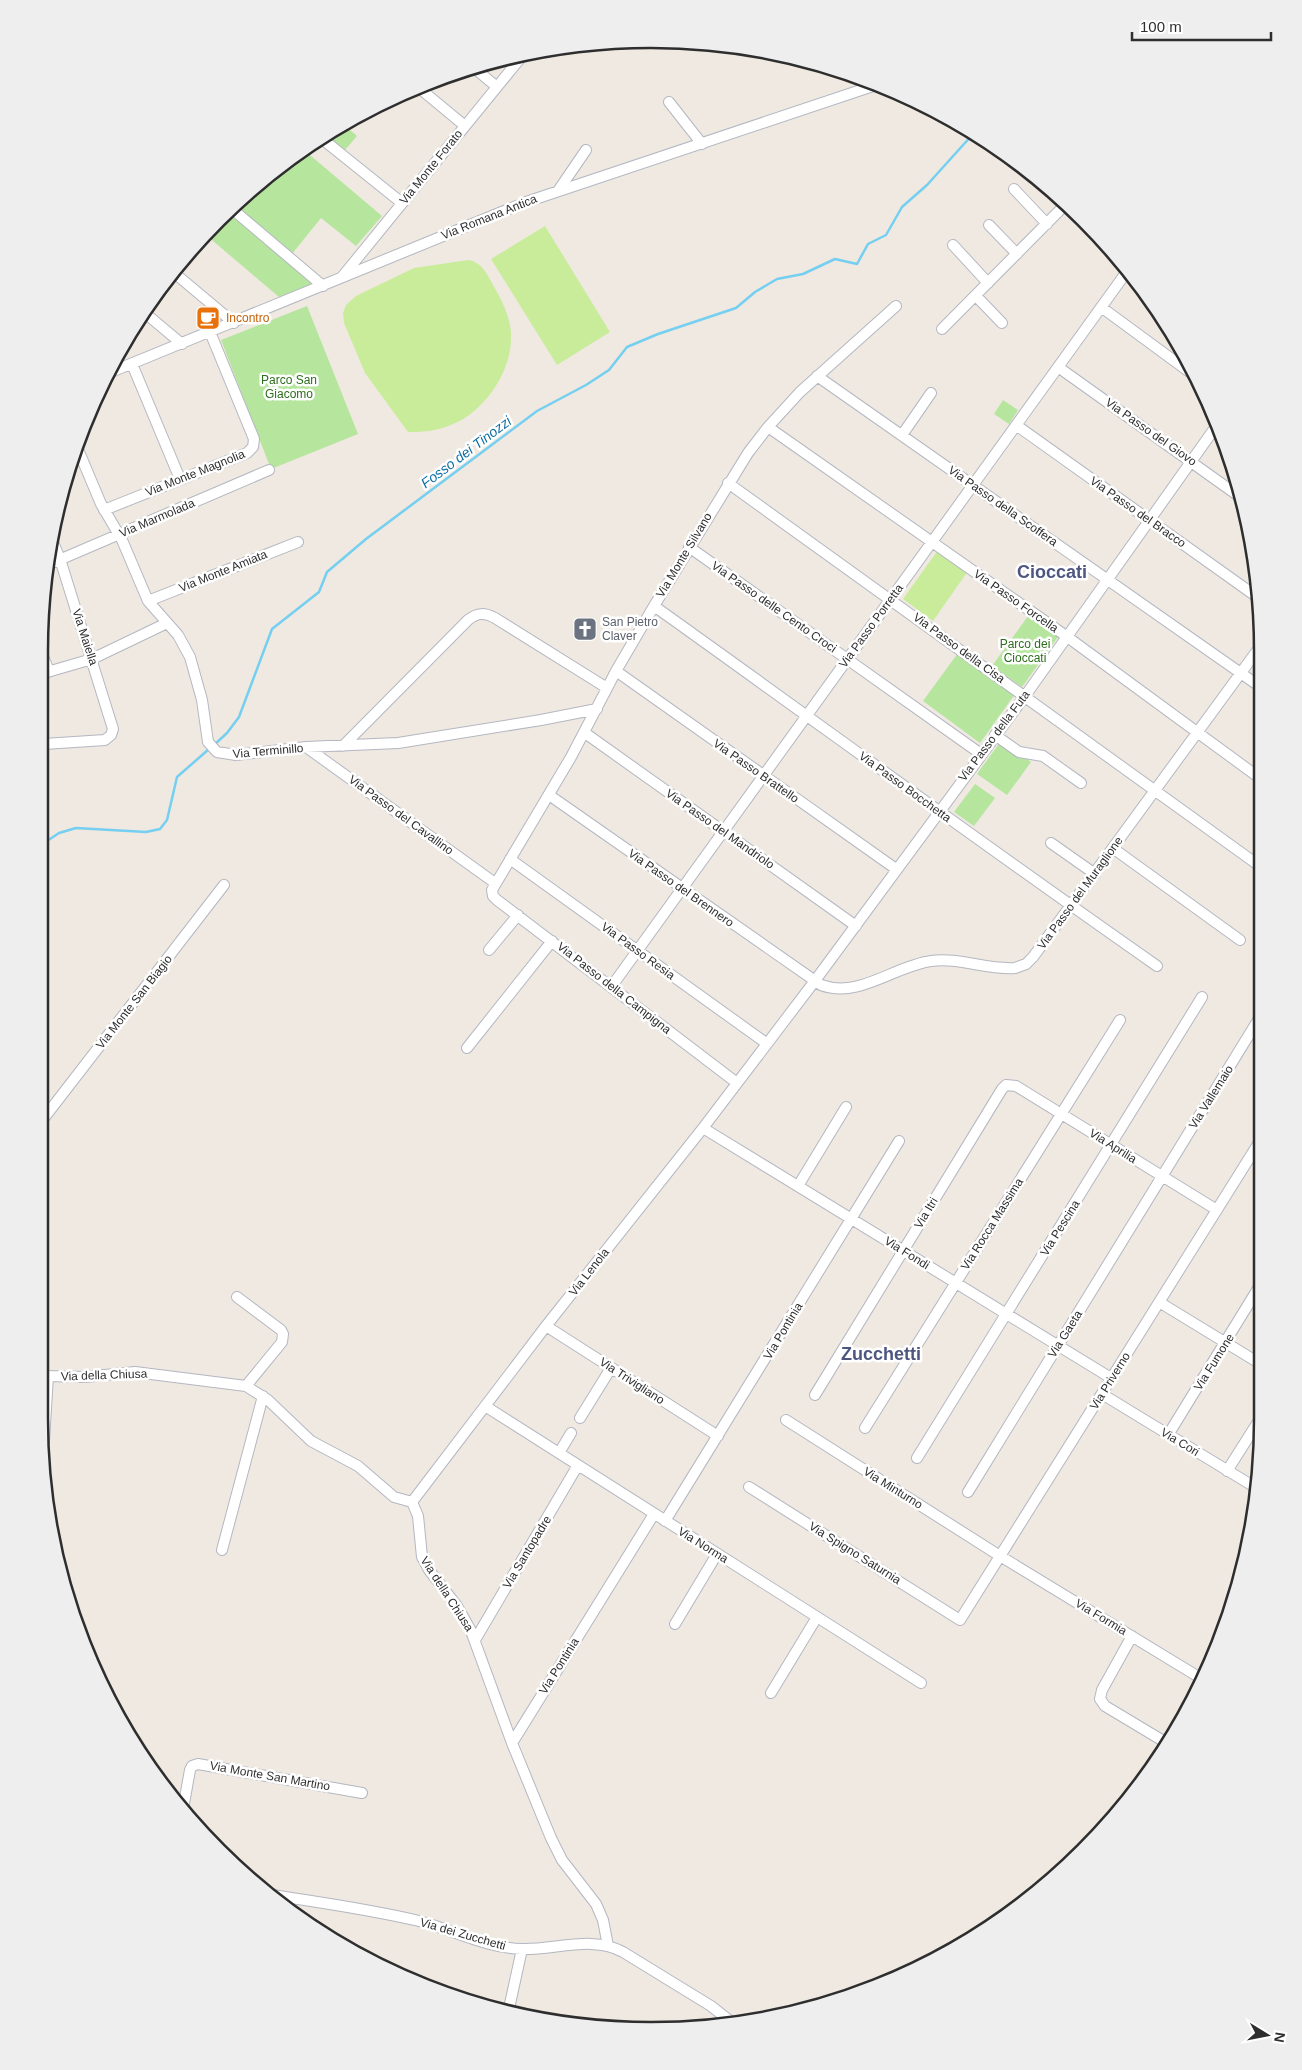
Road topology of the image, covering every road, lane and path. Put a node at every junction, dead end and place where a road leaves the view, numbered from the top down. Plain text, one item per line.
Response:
1 (517, 63) edge
2 (479, 73) edge
3 (497, 87) junction
4 (867, 88) edge
5 (423, 92) edge
6 (669, 102) dead end
7 (465, 126) junction
8 (326, 142) edge
9 (702, 144) junction
10 (586, 150) dead end
11 (1014, 188) dead end
12 (558, 191) junction
13 (402, 203) junction
14 (1062, 209) edge
15 (236, 213) edge
16 (989, 224) dead end
17 (1047, 224) junction
18 (952, 244) dead end
19 (1017, 254) junction
20 (179, 276) edge
21 (1124, 276) edge
22 (341, 279) junction
23 (988, 283) junction
24 (323, 286) junction
25 (976, 296) junction
26 (896, 306) dead end
27 (1101, 307) junction
28 (149, 316) edge
29 (234, 323) junction
30 (1002, 323) dead end
31 (942, 329) dead end
32 (210, 332) junction
33 (182, 344) junction
34 (132, 364) junction
35 (1058, 367) junction
36 (1184, 368) edge
37 (117, 370) edge
38 (817, 376) junction
39 (931, 393) dead end
40 (1016, 425) junction
41 (768, 427) junction
42 (1213, 431) edge
43 (902, 435) junction
44 (81, 455) edge
45 (1191, 461) junction
46 (269, 470) dead end
47 (180, 480) junction
48 (728, 483) junction
49 (973, 485) junction
50 (1233, 492) edge
51 (104, 510) junction
52 (1150, 520) junction
53 (119, 535) junction
54 (298, 542) dead end
55 (932, 542) junction
56 (689, 547) junction
57 (56, 551) edge
58 (60, 560) junction
59 (54, 562) edge
60 (1107, 579) junction
61 (1251, 593) edge
62 (891, 599) junction
63 (148, 601) junction
64 (654, 606) junction
65 (167, 623) junction
66 (1066, 636) junction
67 (1254, 655) edge
68 (92, 659) junction
69 (847, 660) junction
70 (48, 671) edge
71 (616, 671) junction
72 (1240, 673) junction
73 (1254, 683) edge
74 (607, 688) junction
75 (1025, 696) junction
76 (597, 709) junction
77 (807, 715) junction
78 (584, 733) junction
79 (1197, 733) junction
80 (995, 736) junction
81 (48, 744) edge
82 (343, 746) junction
83 (306, 747) junction
84 (981, 754) junction
85 (1254, 773) edge
86 (763, 776) junction
87 (1081, 783) dead end
88 (1155, 792) junction
89 (549, 795) junction
90 (938, 812) junction
91 (723, 831) junction
92 (1051, 842) dead end
93 (1114, 849) junction
94 (510, 859) junction
95 (1254, 862) edge
96 (896, 869) junction
97 (1095, 874) junction
98 (224, 885) dead end
99 (494, 888) junction
100 (682, 889) junction
101 (1072, 906) junction
102 (518, 915) junction
103 (856, 926) junction
104 (1240, 940) dead end
105 (552, 941) junction
106 (489, 950) dead end
107 (637, 950) junction
108 (1157, 966) dead end
109 (814, 982) junction
110 (614, 983) dead end
111 (1202, 997) dead end
112 (1120, 1020) dead end
113 (1254, 1027) edge
114 (766, 1043) junction
115 (467, 1048) dead end
116 (737, 1083) junction
117 (1008, 1084) joint
118 (846, 1107) dead end
119 (48, 1113) edge
120 (1061, 1114) junction
121 (703, 1128) junction
122 (899, 1141) dead end
123 (1111, 1145) junction
124 (1254, 1150) edge
125 (1162, 1176) junction
126 (798, 1186) junction
127 (1216, 1210) junction
128 (852, 1219) junction
129 (903, 1251) junction
130 (956, 1283) junction
131 (1254, 1295) edge
132 (237, 1296) dead end
133 (1159, 1302) junction
134 (1006, 1314) junction
135 (546, 1326) junction
136 (1226, 1343) junction
137 (1058, 1346) junction
138 (1254, 1360) edge
139 (611, 1368) junction
140 (48, 1376) edge
141 (1111, 1378) junction
142 (246, 1386) junction
143 (1102, 1394) junction
144 (815, 1395) dead end
145 (263, 1396) junction
146 (485, 1406) junction
147 (580, 1418) dead end
148 (786, 1420) dead end
149 (865, 1428) dead end
150 (1254, 1429) edge
151 (571, 1433) dead end
152 (1168, 1435) junction
153 (718, 1436) junction
154 (559, 1453) junction
155 (917, 1458) dead end
156 (578, 1465) junction
157 (1227, 1471) junction
158 (1250, 1485) edge
159 (749, 1486) dead end
160 (968, 1492) dead end
161 (412, 1502) junction
162 (654, 1514) junction
163 (665, 1521) junction
164 (222, 1550) dead end
165 (717, 1554) junction
166 (1000, 1556) junction
167 (817, 1617) junction
168 (960, 1620) joint
169 (675, 1624) dead end
170 (1132, 1636) junction
171 (476, 1640) junction
172 (1197, 1676) edge
173 (921, 1683) dead end
174 (771, 1693) dead end
175 (1162, 1740) edge
176 (512, 1743) junction
177 (362, 1793) dead end
178 (184, 1801) edge
179 (283, 1897) edge
180 (608, 1946) junction
181 (522, 1949) junction
182 (510, 2005) edge
183 (726, 2017) edge

1 - 3 street, Via Monte Forato
2 - 3 street
3 - 7 street, Via Monte Forato
4 - 9 street, Via Romana Antica
5 - 7 street
6 - 9 street
7 - 13 street, Via Monte Forato
8 - 13 street
9 - 12 street, Via Romana Antica
10 - 12 street
11 - 17 street
12 - 22 street, Via Romana Antica
13 - 22 street, Via Monte Forato
14 - 17 street
15 - 24 street
16 - 19 street
17 - 19 street
18 - 23 street
19 - 23 street
20 - 29 street
21 - 27 street, Via Passo Porretta
22 - 24 street, Via Romana Antica
23 - 25 street
24 - 29 street, Via Romana Antica
25 - 30 street
25 - 31 street
26 - 38 street, Via Monte Silvano
27 - 35 street, Via Passo Porretta
27 - 36 street
28 - 33 street
29 - 32 street, Via Romana Antica
32 - 33 street, Via Romana Antica
32 - 47 street, Via Monte Magnolia
33 - 34 street, Via Romana Antica
34 - 37 street, Via Romana Antica
34 - 47 street
35 - 40 street, Via Passo Porretta
35 - 45 street, Via Passo del Giovo
38 - 41 street, Via Monte Silvano
38 - 43 street, Via Passo della Scoffera
39 - 43 street
40 - 49 street, Via Passo Porretta
40 - 52 street, Via Passo del Bracco
41 - 48 street, Via Monte Silvano
41 - 55 street, Via Passo Forcella
42 - 45 street, Via Passo della Futa
43 - 49 street, Via Passo della Scoffera
44 - 51 street, Via Terminillo
45 - 50 street, Via Passo del Giovo
45 - 52 street, Via Passo della Futa
46 - 53 street, Via Marmolada
47 - 51 street, Via Monte Magnolia
48 - 56 street, Via Monte Silvano
48 - 62 street, Via Passo della Cisa
49 - 55 street, Via Passo Porretta
49 - 60 street, Via Passo della Scoffera
51 - 53 street, Via Terminillo
52 - 60 street, Via Passo della Futa
52 - 61 street, Via Passo del Bracco
53 - 58 street, Via Marmolada
53 - 63 street, Via Terminillo
54 - 63 street, Via Monte Amiata
55 - 62 street, Via Passo Porretta
55 - 66 street, Via Passo Forcella
56 - 64 street, Via Monte Silvano
56 - 69 street, Via Passo delle Cento Croci
57 - 58 street, Via Maiella
58 - 59 street, Via Marmolada
58 - 68 street, Via Maiella
60 - 66 street, Via Passo della Futa
60 - 72 street, Via Passo della Scoffera
62 - 69 street, Via Passo Porretta
62 - 75 street, Via Passo della Cisa
63 - 65 street, Via Terminillo
64 - 71 street, Via Monte Silvano
64 - 77 street, Via Passo Bocchetta
65 - 68 street
65 - 83 street, Via Terminillo
66 - 75 street, Via Passo della Futa
66 - 79 street, Via Passo Forcella
67 - 72 street, Via Passo del Muraglione
68 - 70 street
68 - 81 street, Via Maiella
69 - 77 street, Via Passo Porretta
69 - 84 street, Via Passo delle Cento Croci
71 - 74 street, Via Monte Silvano
71 - 86 street, Via Passo Brattello
72 - 73 street, Via Passo della Scoffera
72 - 79 street, Via Passo del Muraglione
74 - 76 street, Via Monte Silvano
74 - 82 street
75 - 80 street, Via Passo della Futa
75 - 88 street, Via Passo della Cisa
76 - 78 street, Via Monte Silvano
76 - 82 street, Via Terminillo
77 - 86 street, Via Passo Porretta
77 - 90 street, Via Passo Bocchetta
78 - 89 street, Via Monte Silvano
78 - 91 street, Via Passo del Mandriolo
79 - 85 street, Via Passo Forcella
79 - 88 street, Via Passo del Muraglione
80 - 84 street, Via Passo della Futa
80 - 87 street
82 - 83 street, Via Terminillo
83 - 99 street, Via Passo del Cavallino
84 - 90 street, Via Passo della Futa
86 - 91 street, Via Passo Porretta
86 - 96 street, Via Passo Brattello
88 - 93 street, Via Passo del Muraglione
88 - 95 street, Via Passo della Cisa
89 - 94 street, Via Monte Silvano
89 - 100 street, Via Passo del Brennero
90 - 96 street, Via Passo della Futa
90 - 101 street, Via Passo Bocchetta
91 - 100 street, Via Passo Porretta
91 - 103 street, Via Passo del Mandriolo
92 - 97 street
93 - 97 street, Via Passo del Muraglione
93 - 104 street
94 - 99 street, Via Monte Silvano
94 - 107 street, Via Passo Resia
96 - 103 street, Via Passo della Futa
97 - 101 street, Via Passo del Muraglione
98 - 119 street, Via Monte San Biagio
99 - 102 street, Via Passo della Campigna
100 - 107 street, Via Passo Porretta
100 - 109 street, Via Passo del Brennero
101 - 108 street, Via Passo Bocchetta
101 - 109 street, Via Passo del Muraglione
102 - 105 street, Via Passo della Campigna
102 - 106 street
103 - 109 street, Via Passo della Futa
105 - 115 street
105 - 116 street, Via Passo della Campigna
107 - 110 street, Via Passo Porretta
107 - 114 street, Via Passo Resia
109 - 114 street, Via Passo della Futa
111 - 123 street, Via Pescina
112 - 120 street, Via Rocca Massima
113 - 125 street, Via Vallemaio
114 - 116 street, Via Lenola
116 - 121 street, Via Lenola
117 - 120 street, Via Aprilia
117 - 129 street, Via Itri
118 - 126 street
120 - 123 street, Via Aprilia
120 - 130 street, Via Rocca Massima
121 - 126 street, Via Fondi
121 - 135 street, Via Lenola
122 - 128 street, Via Pontinia
123 - 125 street, Via Aprilia
123 - 134 street, Via Pescina
124 - 127 street, Via Priverno
125 - 127 street, Via Aprilia
125 - 137 street, Via Gaeta
126 - 128 street, Via Fondi
127 - 133 street, Via Priverno
128 - 129 street, Via Fondi
128 - 153 street, Via Pontinia
129 - 130 street, Via Fondi
129 - 144 street, Via Itri
130 - 134 street, Via Fondi
130 - 149 street, Via Rocca Massima
131 - 136 street, Via Fumone
132 - 142 street
133 - 136 street
133 - 141 street, Via Priverno
134 - 137 street, Via Fondi
134 - 155 street, Via Pescina
135 - 139 street, Via Trivigliano
135 - 146 street, Via Lenola
136 - 138 street
136 - 152 street, Via Fumone
137 - 141 street, Via Fondi
137 - 160 street, Via Gaeta
139 - 147 street
139 - 153 street, Via Trivigliano
140 - 142 street, Via della Chiusa
141 - 143 street, Via Priverno
142 - 145 street, Via della Chiusa
143 - 152 street, Via Cori
143 - 166 street, Via Priverno
145 - 161 street, Via della Chiusa
145 - 164 street
146 - 154 street, Via Norma
146 - 161 street, Via Lenola
148 - 166 street, Via Minturno
150 - 157 street
151 - 154 street
152 - 157 street, Via Cori
153 - 163 street, Via Pontinia
154 - 156 street, Via Norma
156 - 162 street, Via Norma
156 - 171 street, Via Santopadre
157 - 158 street, Via Cori
159 - 168 street, Via Spigno Saturnia
161 - 171 street, Via della Chiusa
162 - 163 street, Via Norma
162 - 176 street, Via Pontinia
163 - 165 street, Via Norma
165 - 167 street, Via Norma
165 - 169 street
166 - 168 street, Via Priverno
166 - 170 street, Via Formia
167 - 173 street, Via Norma
167 - 174 street
170 - 172 street, Via Formia
170 - 175 street
171 - 176 street, Via della Chiusa
176 - 180 street, Via della Chiusa
177 - 178 street, Via Monte San Martino
179 - 181 street, Via dei Zucchetti
180 - 181 street, Via dei Zucchetti
180 - 183 street, Via dei Zucchetti
181 - 182 street

